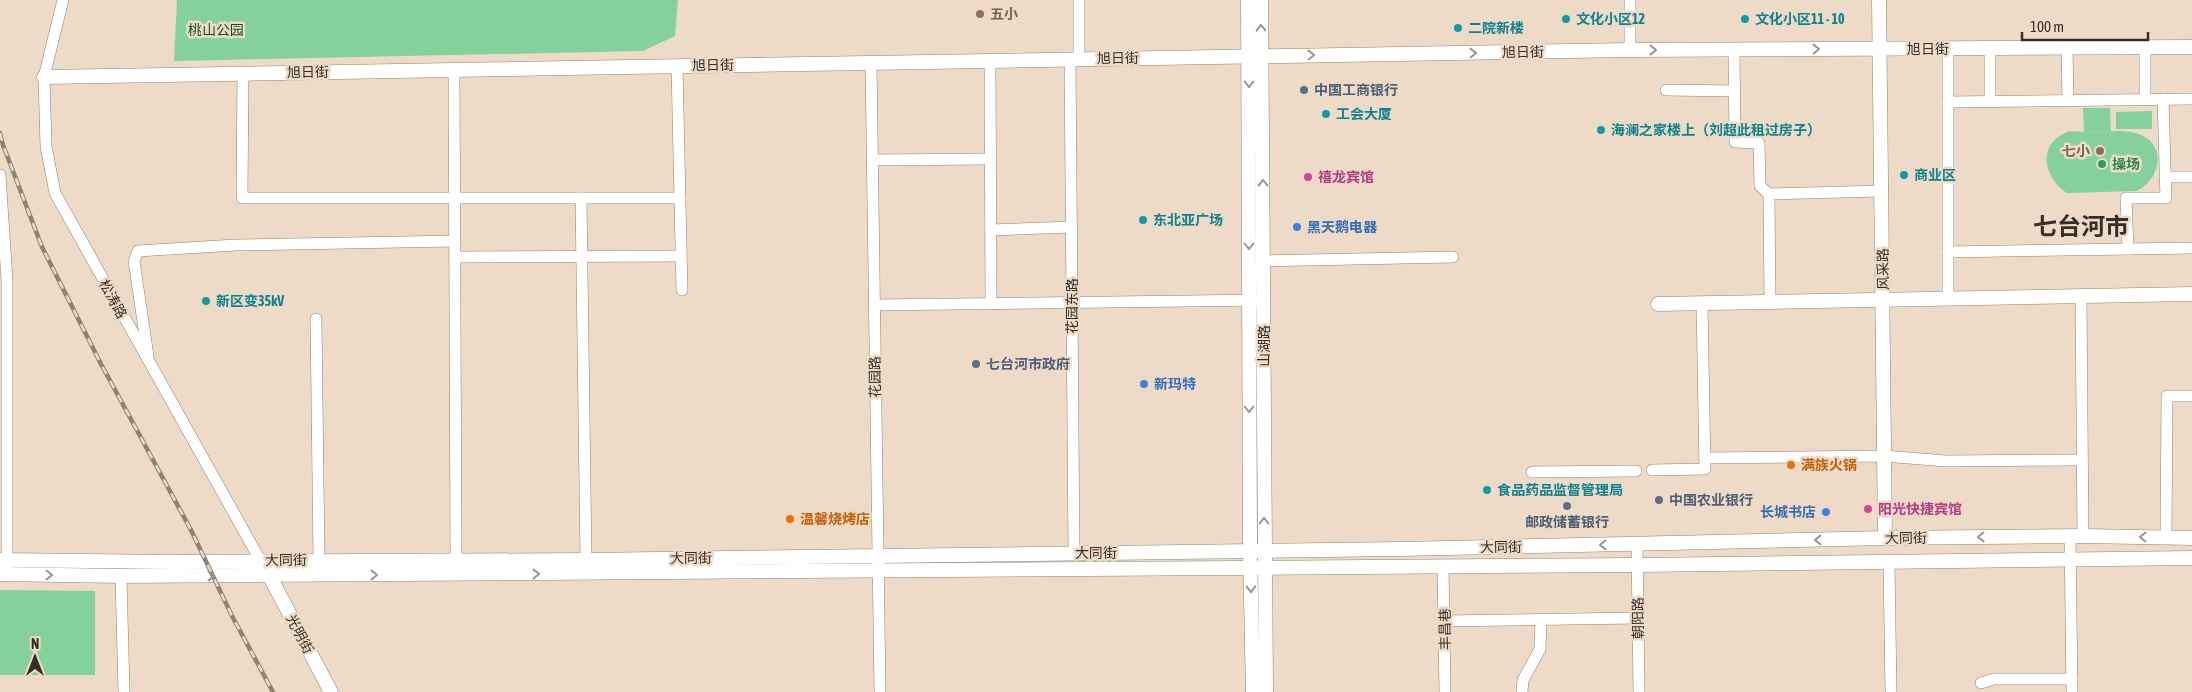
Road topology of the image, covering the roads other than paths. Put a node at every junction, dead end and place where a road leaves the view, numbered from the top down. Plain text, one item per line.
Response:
1 (63, 0) edge
2 (1079, 0) edge
3 (1248, 0) edge
4 (1261, 0) edge
5 (1630, 0) edge
6 (1879, 0) edge
7 (1880, 48) junction
8 (1990, 48) junction
9 (2067, 48) junction
10 (2145, 48) junction
11 (2192, 48) edge
12 (1948, 49) junction
13 (1630, 50) junction
14 (1734, 50) junction
15 (1255, 56) junction
16 (1075, 59) junction
17 (990, 60) junction
18 (871, 62) junction
19 (677, 66) junction
20 (454, 70) junction
21 (243, 73) junction
22 (44, 76) junction
23 (1666, 90) dead end
24 (1735, 90) junction
25 (2192, 98) edge
26 (2145, 99) junction
27 (2164, 99) junction
28 (2068, 101) junction
29 (1948, 102) junction
30 (1990, 102) junction
31 (990, 158) junction
32 (872, 160) junction
33 (0, 175) edge
34 (2165, 177) junction
35 (2192, 177) edge
36 (1882, 192) junction
37 (1769, 194) junction
38 (455, 198) junction
39 (581, 198) junction
40 (680, 198) junction
41 (1072, 227) junction
42 (991, 230) junction
43 (455, 241) junction
44 (2192, 248) edge
45 (2128, 249) junction
46 (1948, 252) junction
47 (455, 256) junction
48 (582, 256) junction
49 (681, 256) junction
50 (1453, 257) dead end
51 (1262, 261) junction
52 (682, 290) dead end
53 (2192, 294) edge
54 (2081, 296) junction
55 (1948, 299) junction
56 (1249, 300) junction
57 (1264, 300) junction
58 (1883, 300) junction
59 (1072, 303) junction
60 (1770, 303) junction
61 (991, 304) junction
62 (1658, 304) dead end
63 (1702, 304) junction
64 (874, 305) junction
65 (316, 319) dead end
66 (149, 364) junction
67 (2192, 396) edge
68 (1884, 456) junction
69 (1705, 458) junction
70 (2082, 460) junction
71 (1652, 470) dead end
72 (1636, 471) dead end
73 (1532, 472) dead end
74 (2076, 536) junction
75 (1885, 538) junction
76 (2166, 538) junction
77 (2192, 538) edge
78 (1637, 544) junction
79 (1257, 550) junction
80 (1074, 552) junction
81 (877, 555) junction
82 (2192, 558) edge
83 (456, 559) junction
84 (3, 560) edge
85 (260, 560) junction
86 (319, 560) junction
87 (586, 560) junction
88 (2071, 560) junction
89 (1889, 562) junction
90 (1444, 565) junction
91 (1638, 565) junction
92 (1257, 567) junction
93 (878, 572) junction
94 (4, 575) edge
95 (121, 576) junction
96 (269, 576) junction
97 (1638, 618) junction
98 (1541, 620) junction
99 (1445, 621) junction
100 (2072, 679) junction
101 (1982, 682) dead end
102 (124, 692) edge
103 (331, 692) edge
104 (880, 692) edge
105 (1253, 692) edge
106 (1266, 692) edge
107 (1445, 692) edge
108 (1522, 692) edge
109 (1639, 692) edge
110 (1891, 692) edge
111 (2072, 692) edge

1 - 22 street, 松涛路
2 - 16 street, 花园东路
3 - 15 main road, 山湖路
15 -> 4 main road, 山湖路
5 - 13 street
6 - 7 main road, 风采路
7 - 12 main road, 旭日街
14 -> 7 main road, 旭日街
7 - 36 main road, 风采路
8 - 9 main road, 旭日街
8 - 12 main road, 旭日街
8 - 30 street
9 - 10 main road, 旭日街
9 - 28 street
10 - 11 main road, 旭日街
10 - 26 street
12 - 29 street
13 -> 14 main road, 旭日街
15 -> 13 main road, 旭日街
14 - 24 street
15 - 16 main road, 旭日街
51 -> 15 main road, 山湖路
15 -> 56 main road, 山湖路
16 - 17 main road, 旭日街
16 - 41 street, 花园东路
17 - 18 main road, 旭日街
17 - 31 street
18 - 19 main road, 旭日街
18 - 32 street, 花园路
19 - 20 main road, 旭日街
19 - 40 street
20 - 21 main road, 旭日街
20 - 38 street
21 - 22 main road, 旭日街
21 - 38 street
22 - 66 street, 松涛路
23 - 24 street
24 - 37 street
25 - 27 street
26 - 27 street
26 - 28 street
27 - 34 street
28 - 30 street
29 - 30 street
29 - 46 street
31 - 32 street
31 - 42 street
32 - 64 street, 花园路
33 - 84 street
34 - 35 street
34 - 45 street
36 - 37 street
36 - 58 main road, 风采路
37 - 60 street
38 - 39 street
38 - 43 street
39 - 40 street
39 - 48 street
40 - 49 street
41 - 42 street
41 - 59 street, 花园东路
42 - 61 street
43 - 47 street
43 - 66 street
44 - 45 street
45 - 46 street
46 - 55 street
47 - 48 street
47 - 83 street
48 - 49 street
48 - 87 street
49 - 52 street
50 - 51 street
51 - 57 main road, 山湖路
53 - 54 main road
54 - 55 main road
54 - 70 street
55 - 58 main road
56 - 57 street
56 - 59 street
56 -> 79 main road, 山湖路
79 -> 57 main road, 山湖路
58 - 60 main road
58 - 68 main road, 风采路
59 - 61 street
59 - 80 street, 花园东路
60 - 63 main road
61 - 64 street
62 - 63 main road
63 - 69 street
64 - 81 street, 花园路
65 - 86 street
66 - 85 street, 松涛路
67 - 76 street
68 - 69 street
68 - 70 street
68 - 75 main road, 风采路
69 - 71 street
70 - 74 street
72 - 73 street
74 -> 75 main road, 大同街
76 -> 74 main road, 大同街
74 - 88 street
75 -> 78 main road, 大同街
76 - 77 main road, 大同街
78 -> 79 main road, 大同街
78 - 91 street, 朝阳路
79 - 80 main road, 大同街
79 - 92 main road, 山湖路
80 - 81 main road, 大同街
81 - 87 main road, 大同街
81 - 93 street, 花园路
82 - 88 main road, 大同街
83 - 86 main road, 大同街
83 - 87 main road, 大同街
84 - 85 main road, 大同街
84 - 94 street
85 - 86 main road, 大同街
85 - 96 street, 松涛路
88 - 89 main road, 大同街
88 - 100 street
89 - 91 main road, 大同街
89 - 110 street
90 - 91 main road, 大同街
90 - 92 main road, 大同街
90 - 99 street, 丰昌巷
91 - 97 street, 朝阳路
92 - 93 main road, 大同街
92 -> 105 main road, 山湖路
92 - 106 main road, 山湖路
96 -> 93 main road, 大同街
93 - 104 street, 花园路
94 -> 95 main road, 大同街
95 -> 96 main road, 大同街
95 - 102 street
96 - 103 main road, 光明街
97 - 98 street
97 - 109 street, 朝阳路
98 - 99 street
98 - 108 street
99 - 107 street, 丰昌巷
100 - 101 street
100 - 111 street

